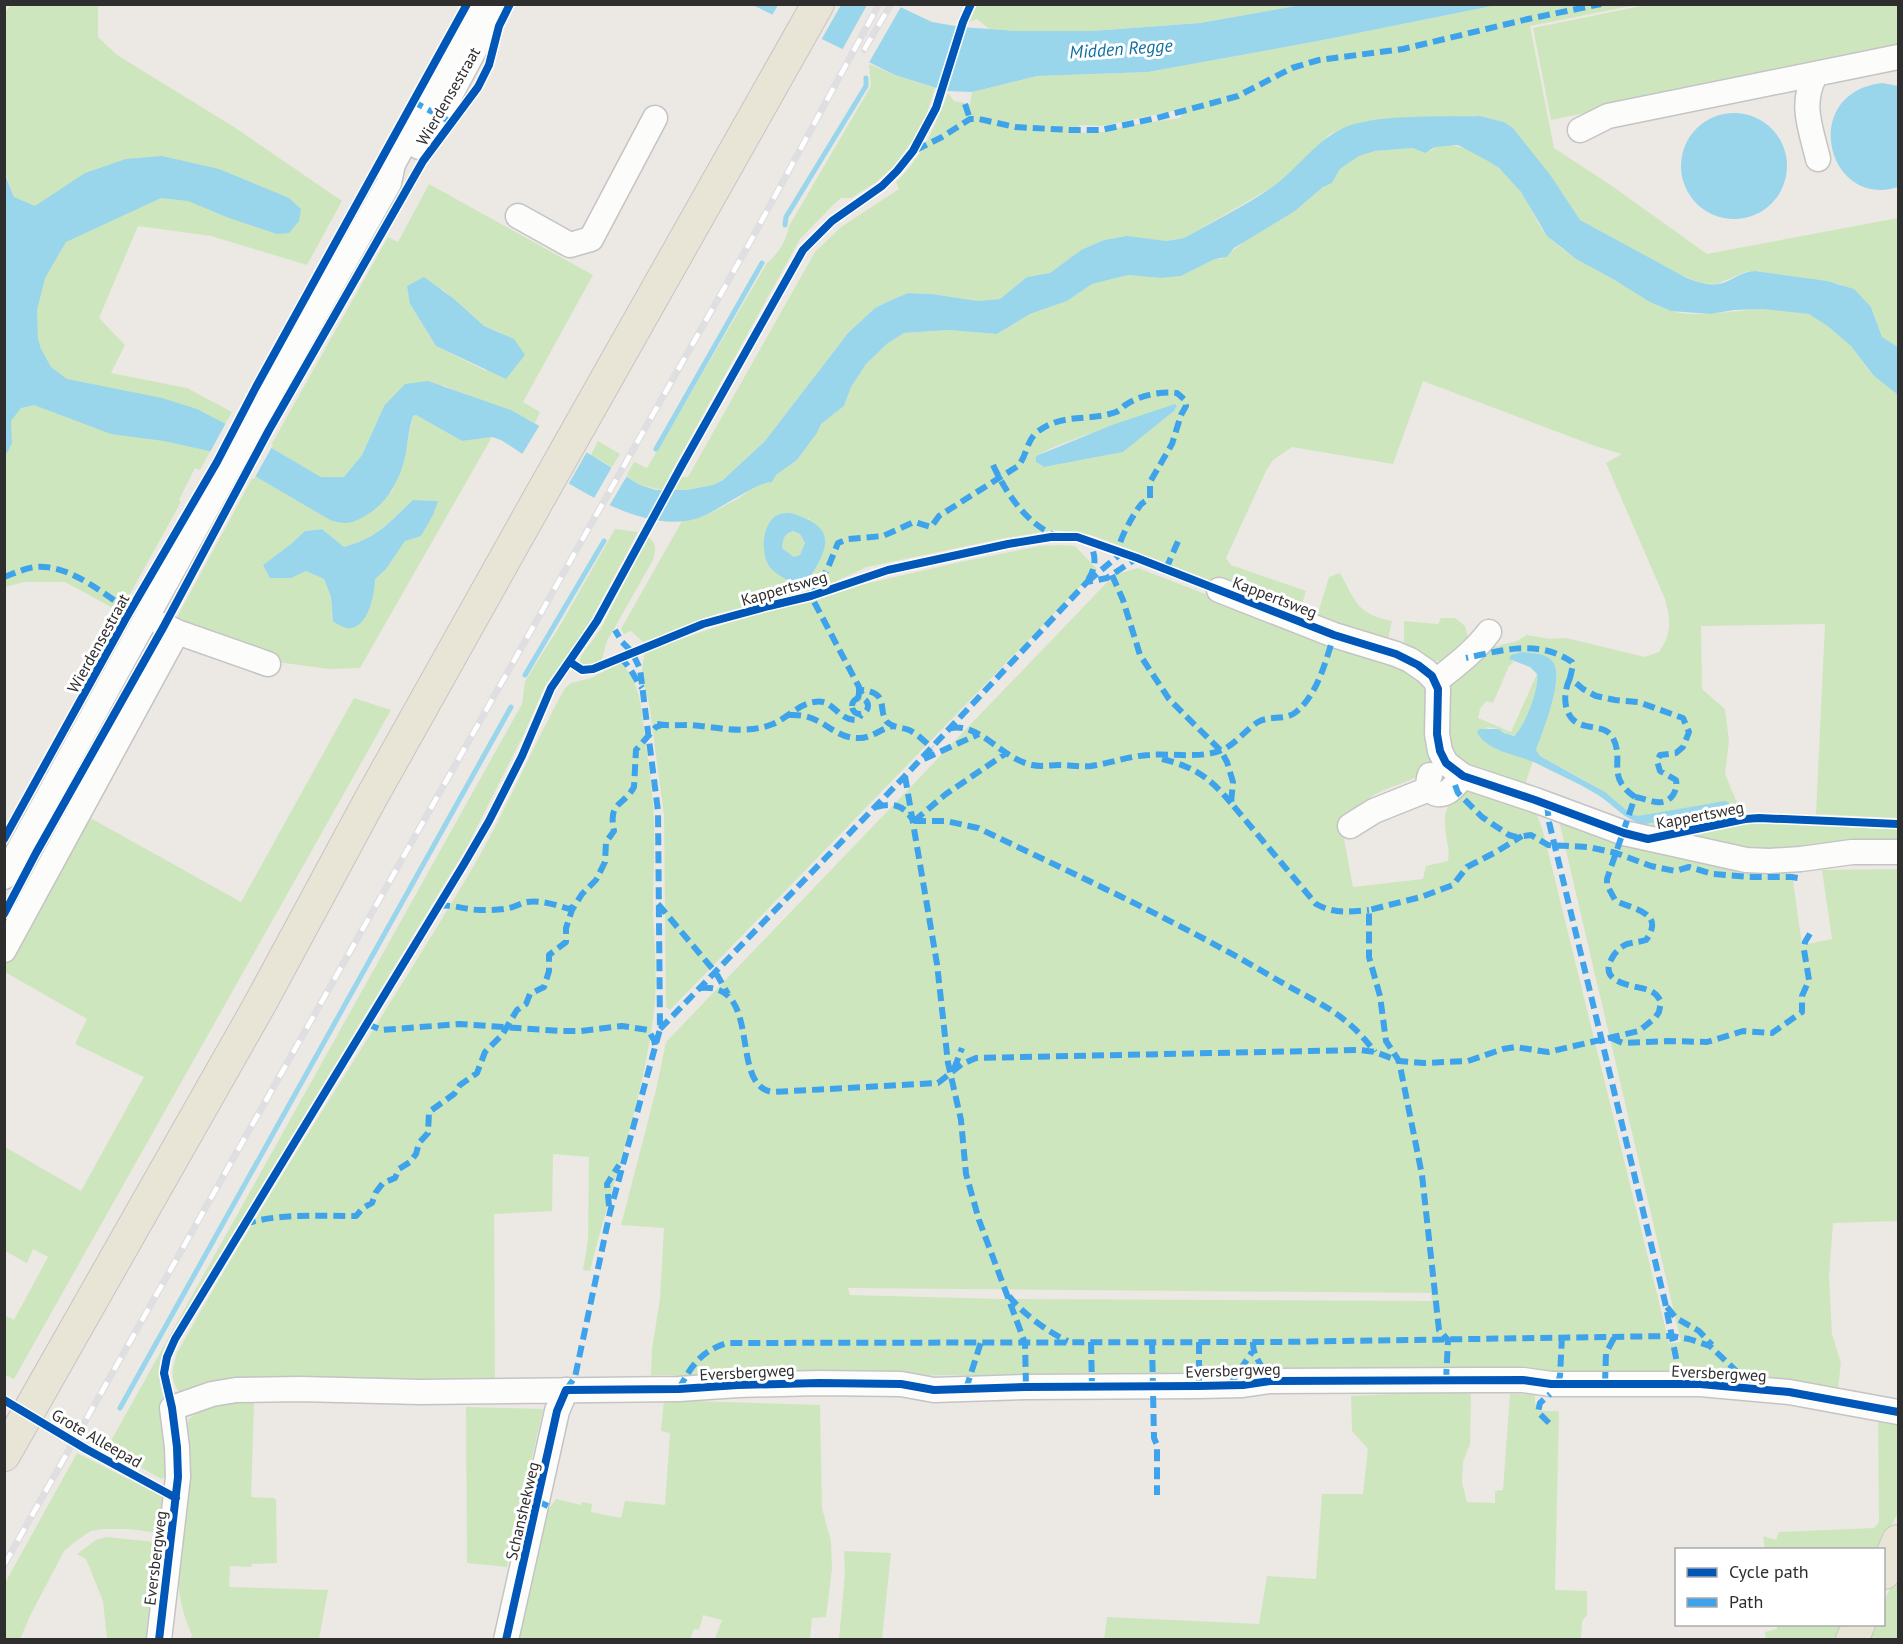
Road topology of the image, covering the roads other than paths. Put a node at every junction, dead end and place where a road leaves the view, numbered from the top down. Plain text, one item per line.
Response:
1 (481, 4) edge
2 (500, 4) edge
3 (798, 4) edge
4 (818, 4) edge
5 (788, 40) junction
6 (479, 43) junction
7 (1899, 57) edge
8 (1816, 74) junction
9 (655, 118) dead end
10 (1580, 130) dead end
11 (1818, 159) dead end
12 (518, 216) dead end
13 (529, 495) junction
14 (1219, 590) dead end
15 (147, 618) junction
16 (177, 632) junction
17 (1492, 638) dead end
18 (268, 664) dead end
19 (1436, 681) junction
20 (1458, 773) junction
21 (1350, 826) dead end
22 (1899, 852) edge
23 (4, 876) edge
24 (4, 950) edge
25 (566, 1390) junction
26 (1899, 1412) edge
27 (4, 1418) edge
28 (4, 1455) edge
29 (1899, 1541) edge
30 (1885, 1571) edge
31 (1858, 1626) edge
32 (159, 1640) edge
33 (506, 1640) edge
34 (1852, 1640) edge

1 - 6 street, Wierdensestraat
2 - 6 street, Wierdensestraat
3 - 5 main road
4 - 5 main road
5 - 13 main road
6 - 15 street, Wierdensestraat
7 - 8 street
8 - 10 street
8 - 11 street
9 - 12 street
13 - 27 main road
13 - 28 main road
14 - 19 street, Kappertsweg
15 - 16 street, Wierdensestraat
15 - 23 street, Wierdensestraat
16 - 18 street, Wierdensestraat
16 - 24 street
17 - 19 street
19 - 20 street
20 - 21 street
20 - 22 street, Kappertsweg
25 - 26 street, Eversbergweg
25 - 32 street, Eversbergweg
25 - 33 street, Schanshekweg
29 - 30 main road
31 - 34 main road

